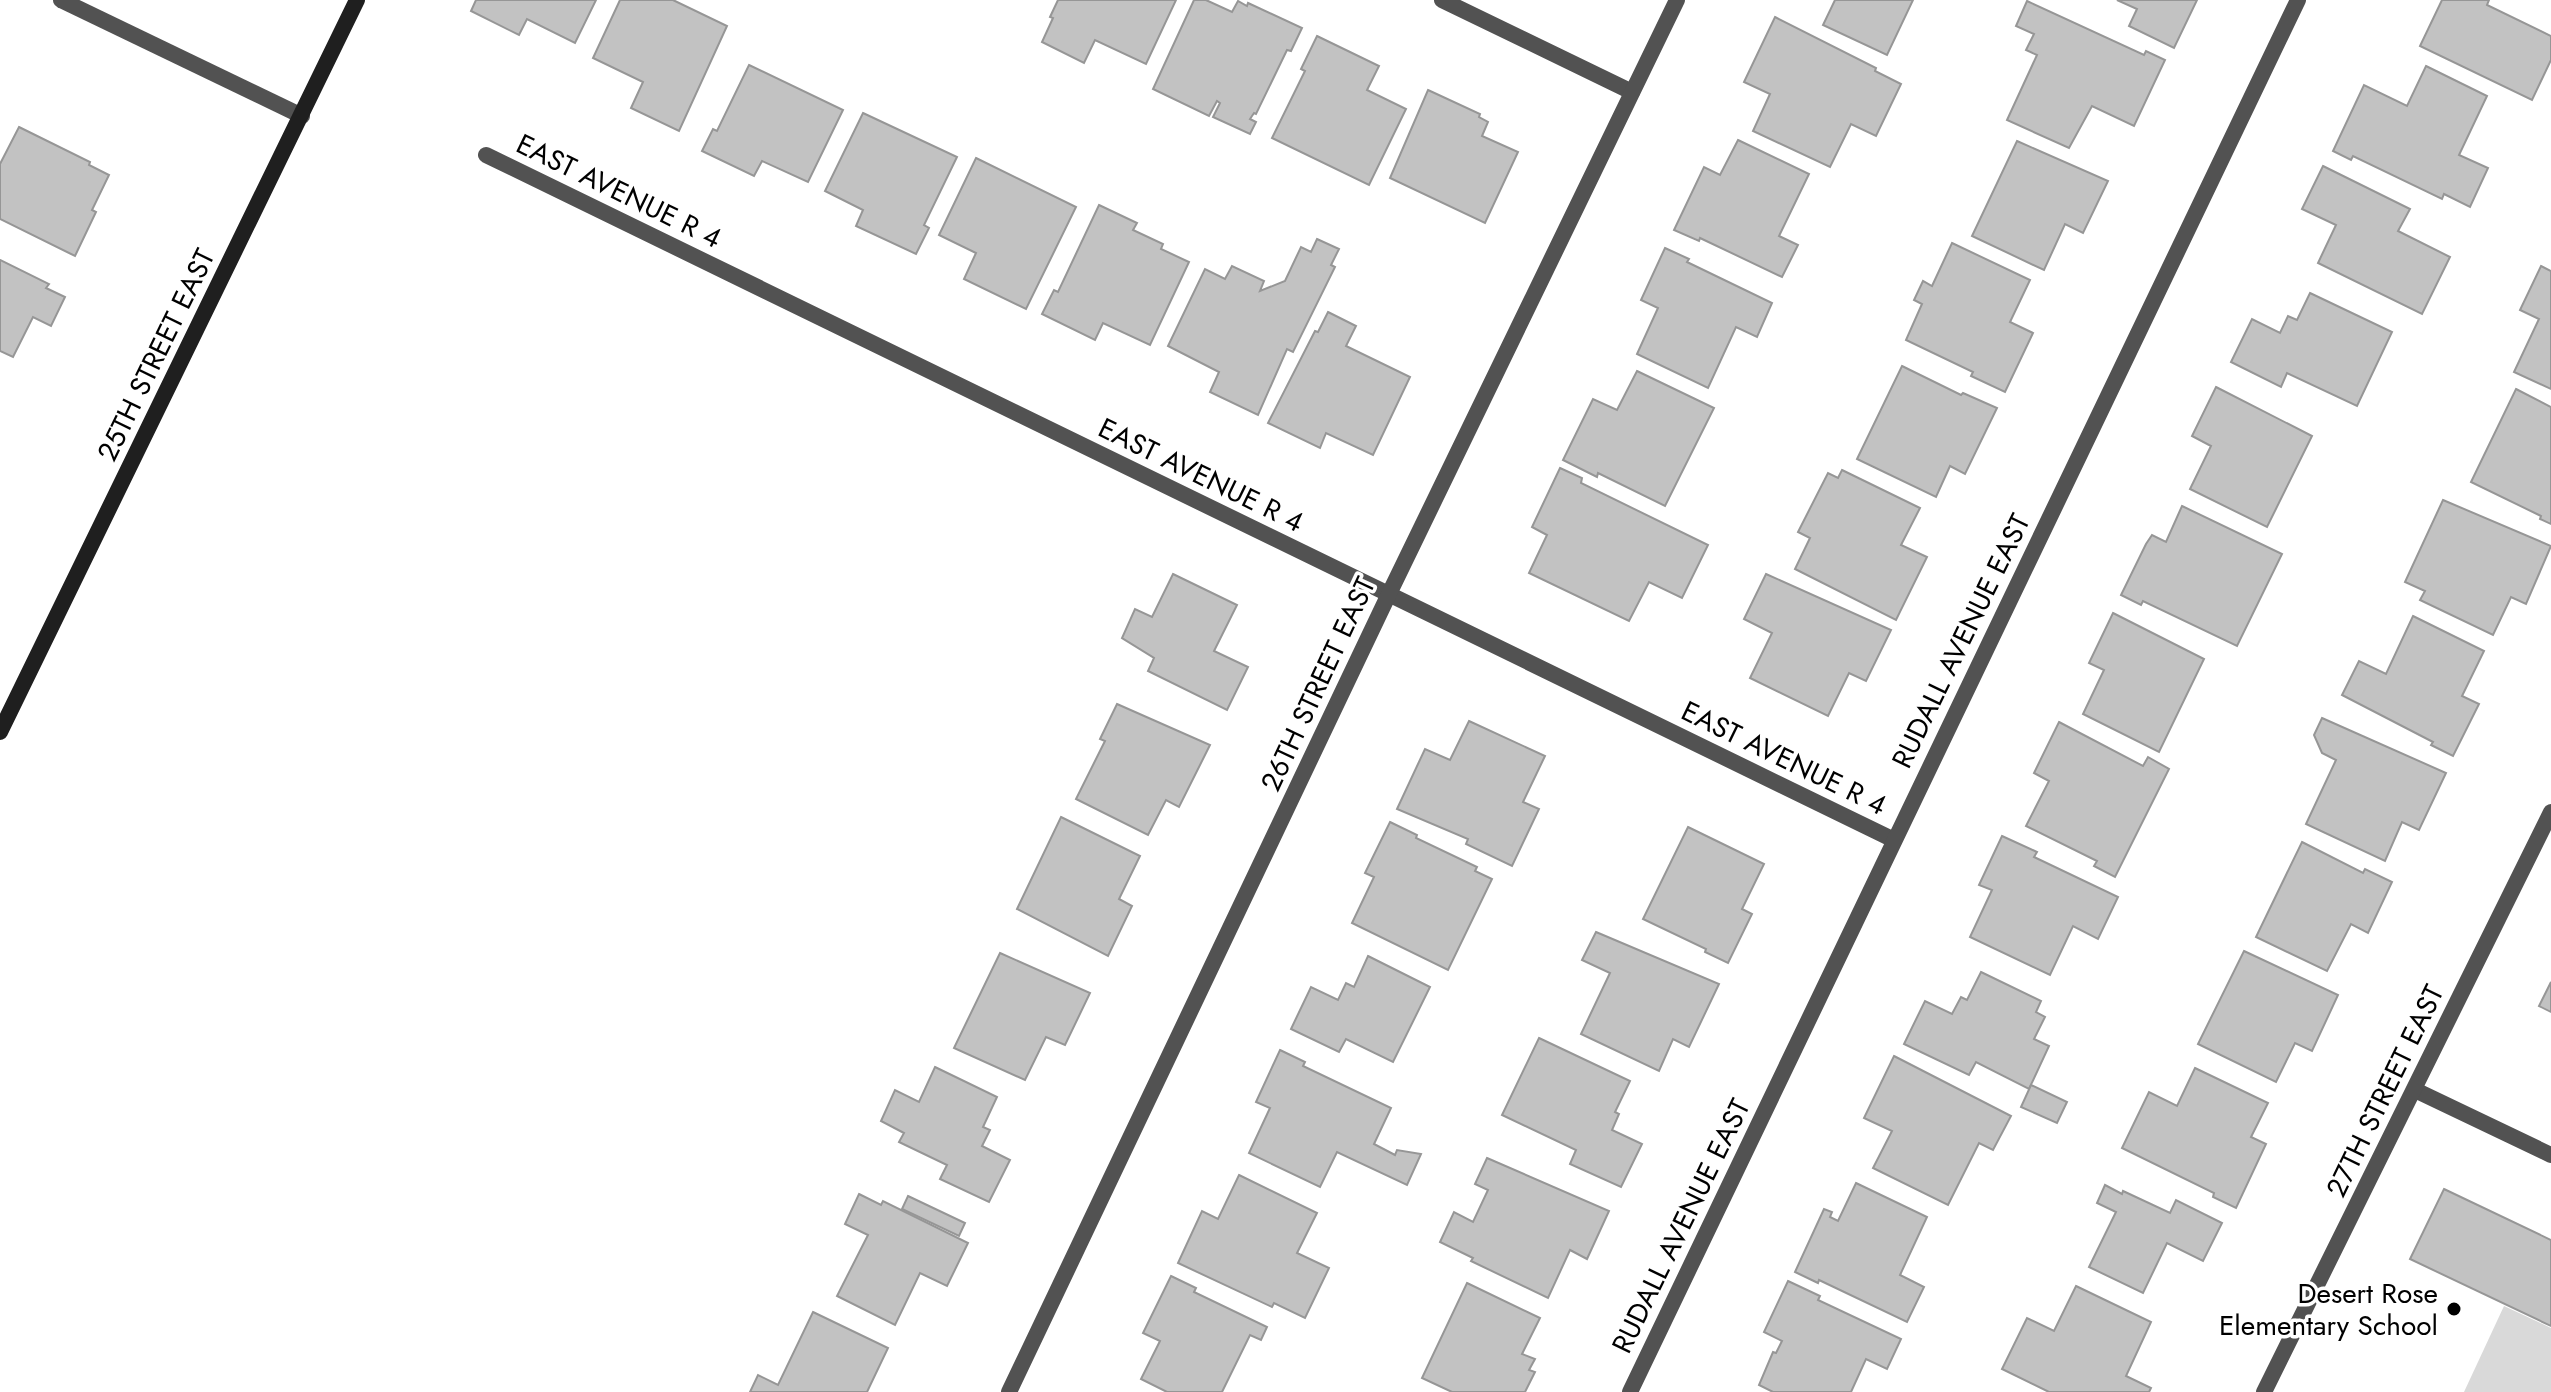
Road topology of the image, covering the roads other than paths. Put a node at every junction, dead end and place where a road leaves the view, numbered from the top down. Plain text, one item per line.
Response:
1 (61, 0) edge
2 (357, 0) edge
3 (1442, 0) edge
4 (1677, 0) edge
5 (2298, 0) edge
6 (1632, 92) junction
7 (302, 116) junction
8 (486, 155) dead end
9 (1388, 596) junction
10 (0, 732) edge
11 (2551, 812) edge
12 (1894, 840) junction
13 (2415, 1090) junction
14 (2551, 1155) edge
15 (1009, 1392) edge
16 (1630, 1392) edge
17 (2264, 1392) edge

1 - 7 street
2 - 7 main road, 25TH STREET EAST
3 - 6 street
4 - 6 street, 26TH STREET EAST
5 - 12 street, RUDALL AVENUE EAST
6 - 9 street, 26TH STREET EAST
7 - 10 main road, 25TH STREET EAST
8 - 9 street, EAST AVENUE R 4
9 - 12 street, EAST AVENUE R 4
9 - 15 street, 26TH STREET EAST
11 - 13 street, 27TH STREET EAST
12 - 16 street, RUDALL AVENUE EAST
13 - 14 street
13 - 17 street, 27TH STREET EAST

